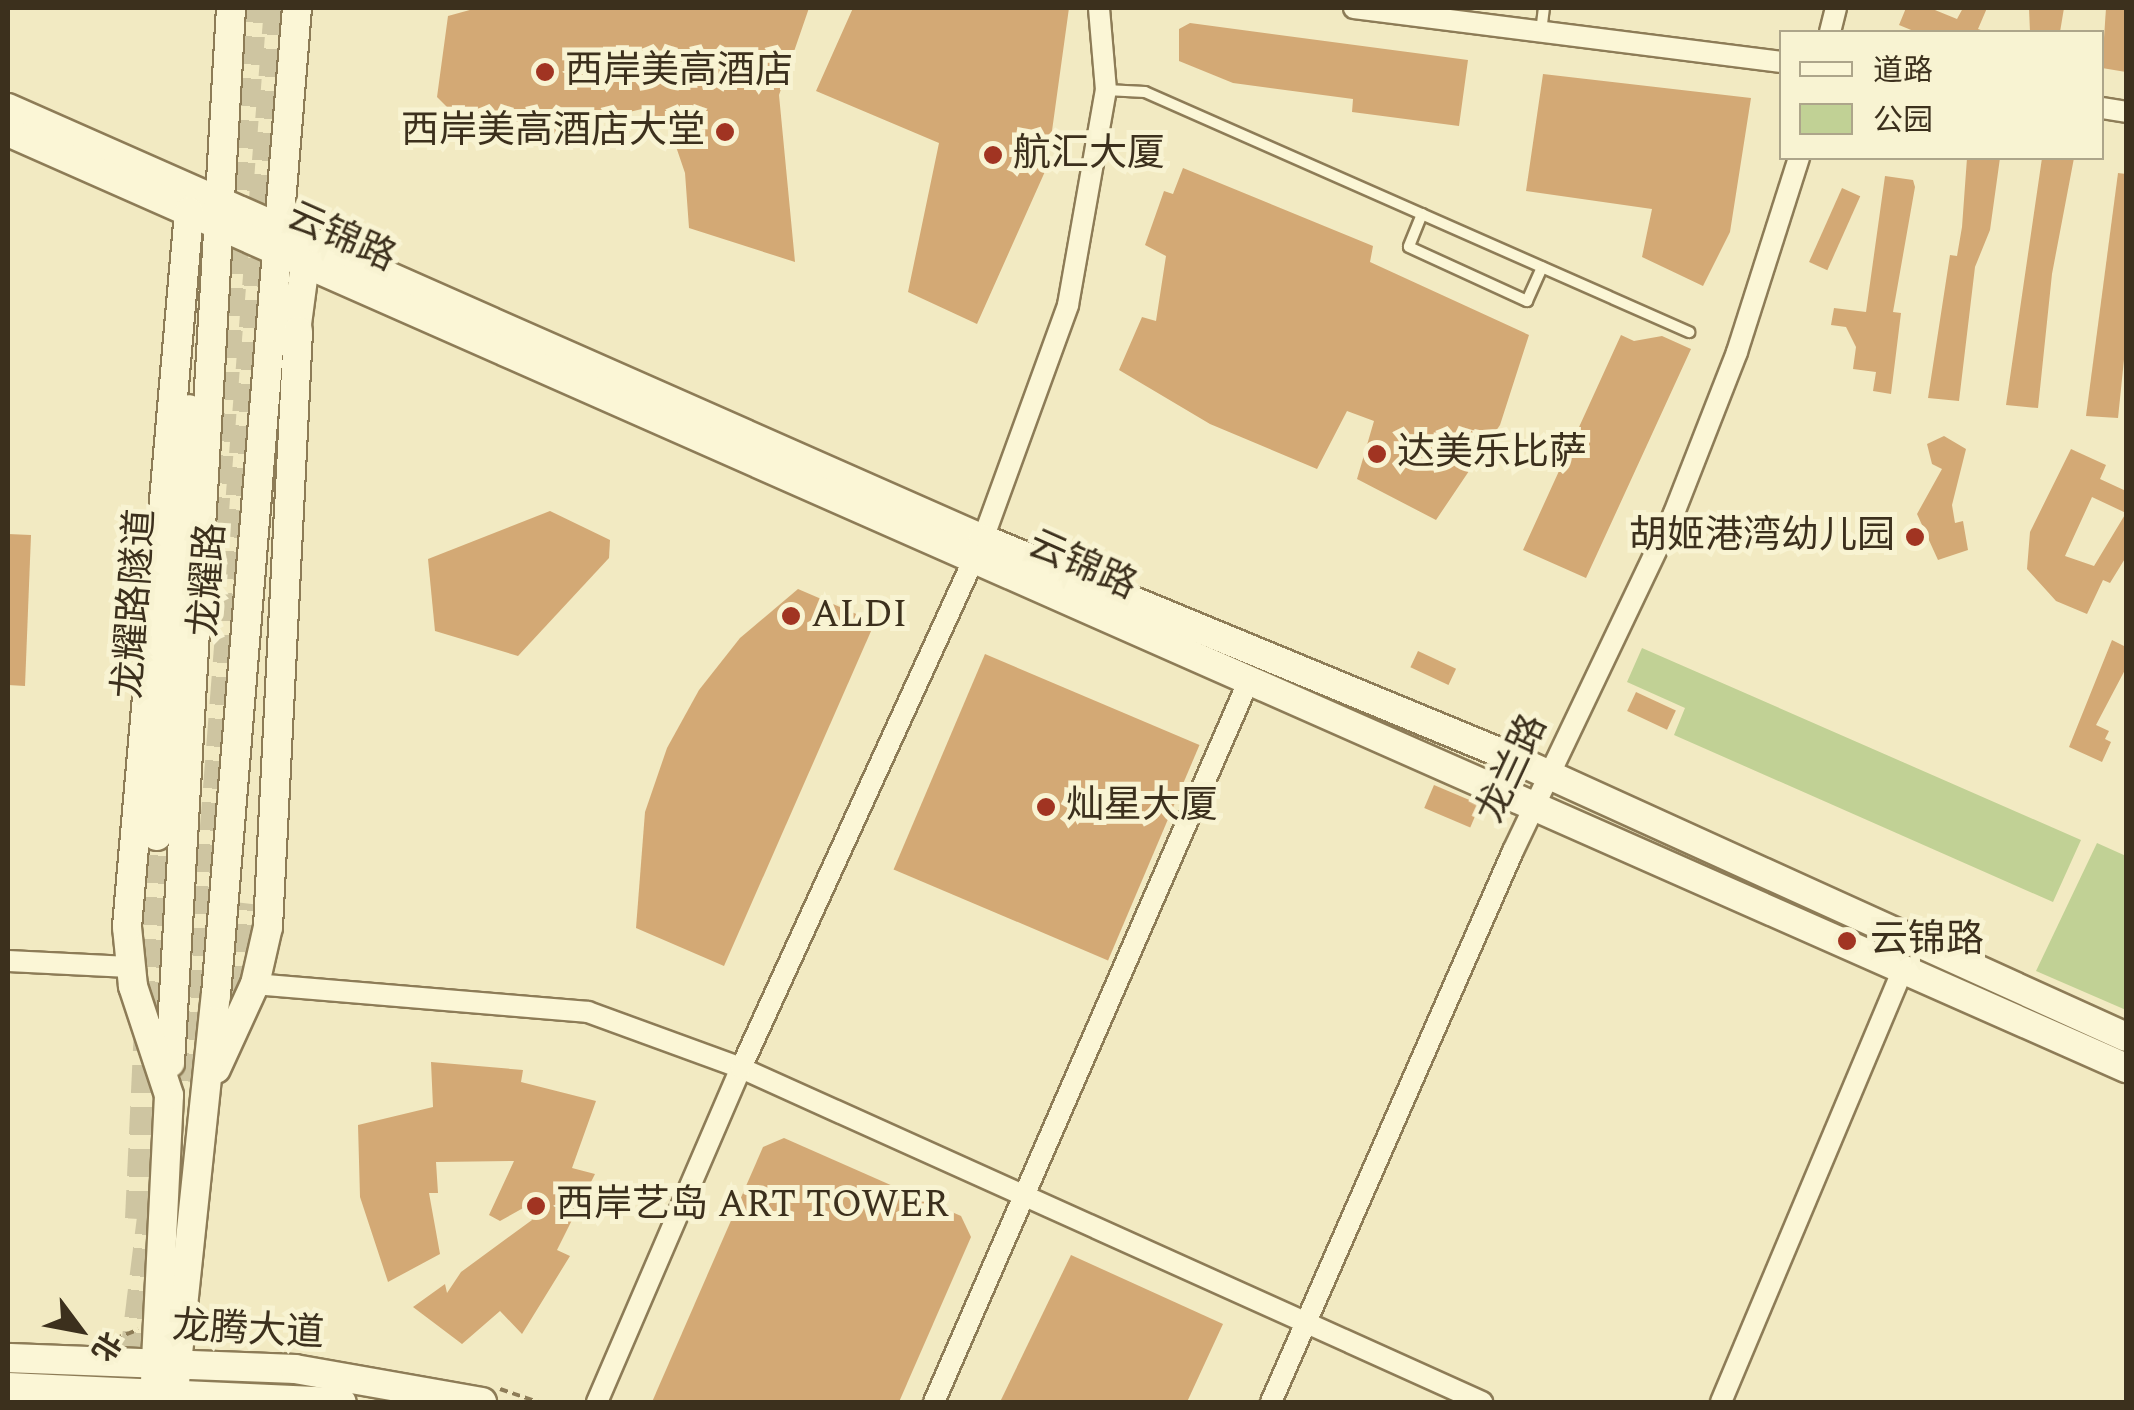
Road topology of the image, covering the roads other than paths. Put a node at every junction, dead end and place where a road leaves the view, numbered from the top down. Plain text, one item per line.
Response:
1 (232, 8) edge
2 (297, 8) edge
3 (1099, 8) edge
4 (1354, 8) edge
5 (1544, 8) edge
6 (1541, 34) junction
7 (1779, 62) edge
8 (1106, 90) junction
9 (8, 108) edge
10 (8, 132) edge
11 (1798, 160) edge
12 (188, 212) junction
13 (219, 214) junction
14 (1422, 214) junction
15 (279, 240) junction
16 (216, 260) junction
17 (305, 264) junction
18 (1542, 267) junction
19 (183, 268) junction
20 (285, 329) junction
21 (1689, 332) dead end
22 (192, 378) junction
23 (978, 549) junction
24 (1249, 680) junction
25 (1549, 774) junction
26 (1535, 805) junction
27 (158, 836) tunnel mouth
28 (242, 903) tunnel mouth
29 (8, 961) edge
30 (130, 967) junction
31 (1903, 969) junction
32 (255, 984) junction
33 (2126, 1037) edge
34 (741, 1068) junction
35 (2126, 1068) edge
36 (170, 1095) junction
37 (194, 1158) junction
38 (1023, 1198) junction
39 (1305, 1326) junction
40 (8, 1358) edge
41 (163, 1383) edge
42 (8, 1386) edge
43 (342, 1402) edge
44 (482, 1402) edge
45 (597, 1402) edge
46 (934, 1402) edge
47 (1271, 1402) edge
48 (1482, 1402) edge
49 (1721, 1402) edge

1 - 13 main road, 龙耀路
2 - 15 main road, 龙耀路
3 - 8 street
4 - 6 street
5 - 6 lane
6 - 7 street
8 - 14 lane
8 - 23 street
9 - 13 main road, 云锦路
10 - 12 main road, 云锦路
11 - 25 street, 龙兰路
12 - 13 main road, 云锦路
12 - 19 main road, 龙耀路
13 - 15 main road, 云锦路
13 - 16 main road, 龙耀路
14 - 18 lane
14 - 18 lane
15 - 17 main road, 云锦路
15 - 20 main road, 龙耀路
15 - 23 main road, 云锦路
16 - 22 main road, 龙耀路隧道
16 - 36 main road, 龙耀路
17 - 20 main road
17 - 23 main road, 云锦路
18 - 21 lane
19 - 22 main road, 龙耀路隧道
19 - 30 main road, 龙耀路
20 - 28 main road
20 - 32 main road, 龙耀路
20 - 37 main road, 龙耀路
22 - 27 main road, 龙耀路隧道
23 - 24 main road, 云锦路
23 - 25 main road, 云锦路
23 - 34 street
24 - 26 main road, 云锦路
24 - 38 street
25 - 26 street, 龙兰路
25 - 33 main road, 云锦路
26 - 31 main road, 云锦路
26 - 39 street, 龙兰路
29 - 30 street
30 - 36 main road, 龙耀路
31 - 35 main road, 云锦路
31 - 49 street
32 - 34 street
32 - 37 main road, 龙耀路
34 - 38 street
34 - 45 street
36 - 41 main road, 龙耀路
37 - 41 main road, 龙耀路
38 - 39 street
38 - 46 street
39 - 47 street, 龙兰路
39 - 48 street
40 - 41 main road, 龙腾大道
41 - 42 main road, 龙腾大道
41 - 43 main road, 龙腾大道
41 - 44 main road, 龙腾大道

